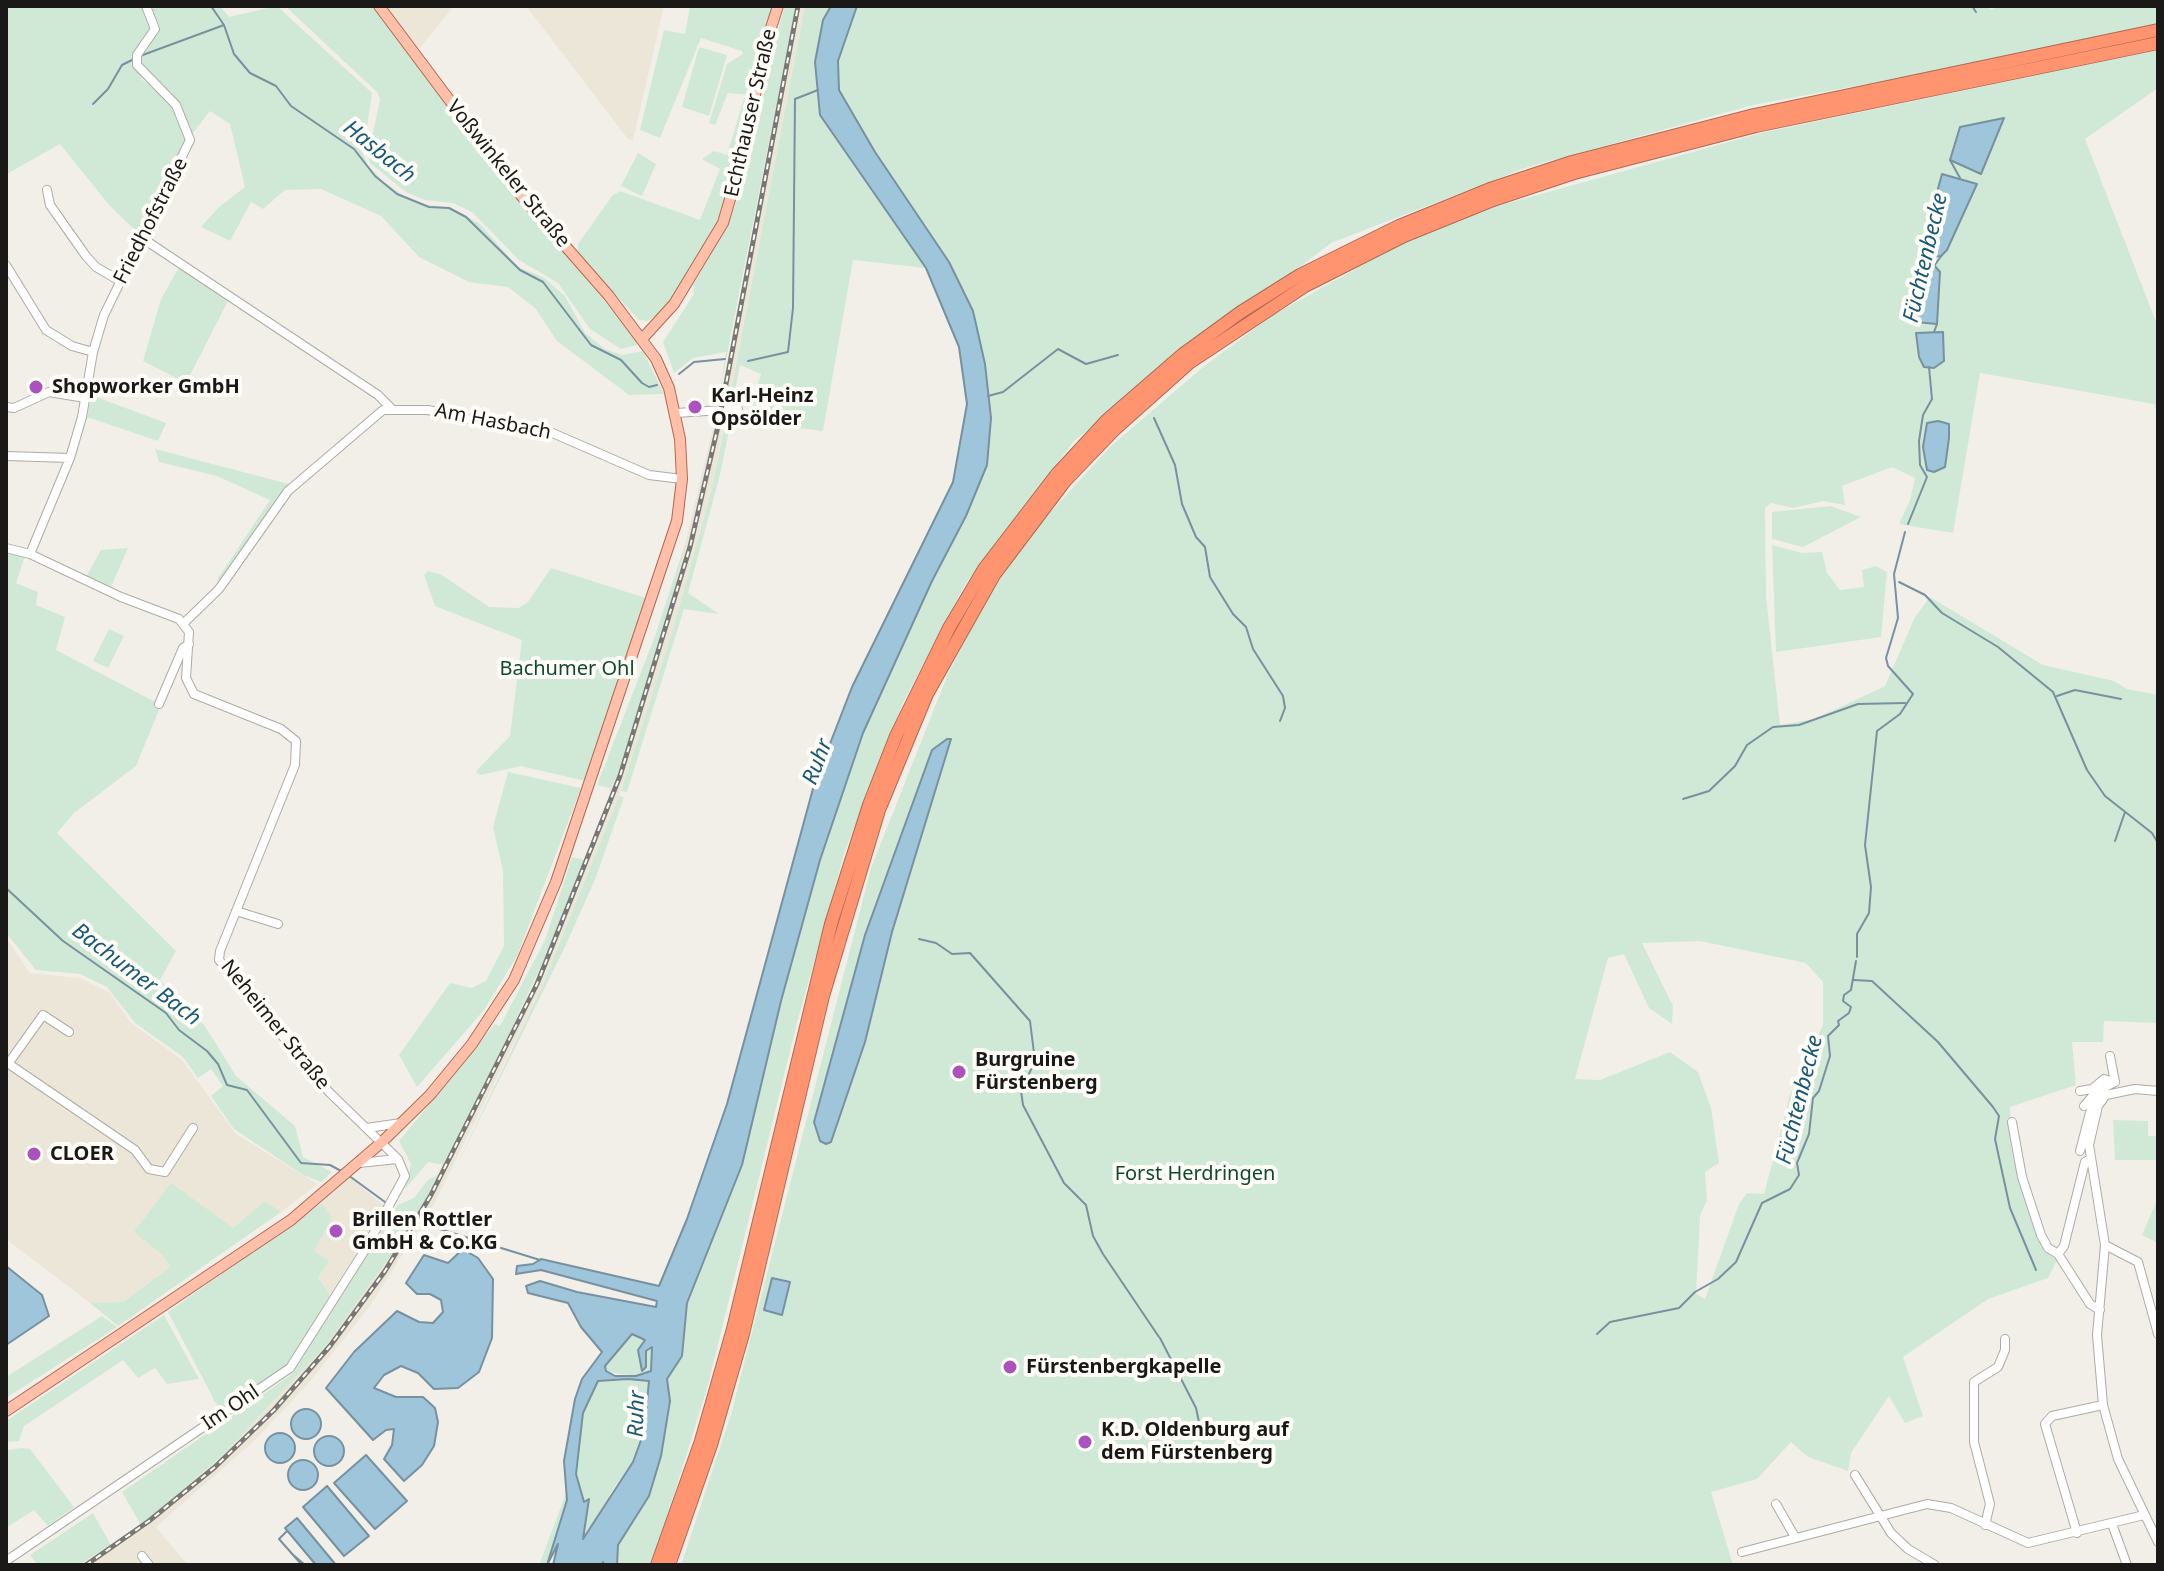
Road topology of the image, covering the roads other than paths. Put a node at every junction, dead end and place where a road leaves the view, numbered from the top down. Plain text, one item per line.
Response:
1 (146, 6) edge
2 (379, 6) edge
3 (778, 6) edge
4 (2158, 30) edge
5 (2158, 43) edge
6 (47, 190) dead end
7 (142, 238) junction
8 (6, 265) edge
9 (120, 281) junction
10 (659, 323) junction
11 (643, 338) junction
12 (93, 352) junction
13 (656, 359) junction
14 (85, 398) junction
15 (6, 407) edge
16 (391, 408) junction
17 (738, 409) dead end
18 (676, 413) junction
19 (6, 456) edge
20 (70, 458) junction
21 (682, 479) junction
22 (6, 548) edge
23 (30, 554) junction
24 (184, 623) junction
25 (189, 644) junction
26 (159, 704) dead end
27 (236, 911) junction
28 (278, 924) dead end
29 (69, 1032) dead end
30 (2110, 1056) dead end
31 (7, 1063) edge
32 (2117, 1086) junction
33 (2101, 1090) junction
34 (2080, 1091) dead end
35 (2158, 1091) edge
36 (2084, 1106) dead end
37 (2012, 1122) dead end
38 (402, 1123) junction
39 (193, 1128) dead end
40 (366, 1128) junction
41 (382, 1142) junction
42 (2080, 1151) dead end
43 (398, 1159) junction
44 (2090, 1159) junction
45 (359, 1163) junction
46 (2105, 1245) junction
47 (2058, 1254) junction
48 (2100, 1310) junction
49 (2158, 1334) edge
50 (2005, 1339) dead end
51 (2103, 1405) junction
52 (6, 1411) edge
53 (1855, 1475) dead end
54 (1776, 1504) dead end
55 (1880, 1515) junction
56 (2144, 1515) junction
57 (2112, 1524) junction
58 (1985, 1525) junction
59 (2077, 1533) junction
60 (1795, 1537) junction
61 (2158, 1542) edge
62 (1742, 1552) dead end
63 (142, 1556) dead end
64 (6, 1561) edge
65 (149, 1565) edge
66 (657, 1565) edge
67 (669, 1565) edge
68 (1935, 1565) edge
69 (2127, 1565) edge

1 - 7 street, Friedhofstraße
2 - 11 main road, Voßwinkeler Straße
3 - 10 main road, Echthauser Straße
4 - 66 highway
5 - 67 highway
6 - 9 street
7 - 9 street, Friedhofstraße
7 - 16 street
8 - 12 street
9 - 12 street, Friedhofstraße
10 - 11 main road, Echthauser Straße
10 - 13 main road
11 - 13 main road, Voßwinkeler Straße
12 - 14 street, Friedhofstraße
13 - 18 main road
14 - 15 street
14 - 20 street, Friedhofstraße
16 - 21 street, Am Hasbach
16 - 24 street
17 - 18 street
18 - 21 main road
19 - 20 street
20 - 23 street, Friedhofstraße
21 - 38 main road
22 - 23 street
23 - 24 street
24 - 25 street, Neheimer Straße
25 - 26 street
25 - 27 street, Neheimer Straße
27 - 28 street
27 - 40 street, Neheimer Straße
29 - 31 street
30 - 32 street
31 - 39 street
32 - 33 street
32 - 34 street
32 - 35 street
32 - 44 street
33 - 36 street
33 - 42 street
37 - 47 street
38 - 40 street
38 - 41 main road
40 - 41 street, Neheimer Straße
41 - 43 street, Neheimer Straße
41 - 45 main road
43 - 45 street
43 - 64 street, Im Ohl
44 - 46 street
44 - 47 street
45 - 52 main road
46 - 48 street
46 - 49 street
47 - 48 street
48 - 51 street
50 - 58 street
51 - 56 street
51 - 59 street
53 - 55 street
54 - 60 street
55 - 58 street
55 - 60 street
55 - 68 street
56 - 57 street
56 - 61 street
57 - 59 street
57 - 69 street
58 - 59 street
60 - 62 street
63 - 65 street

